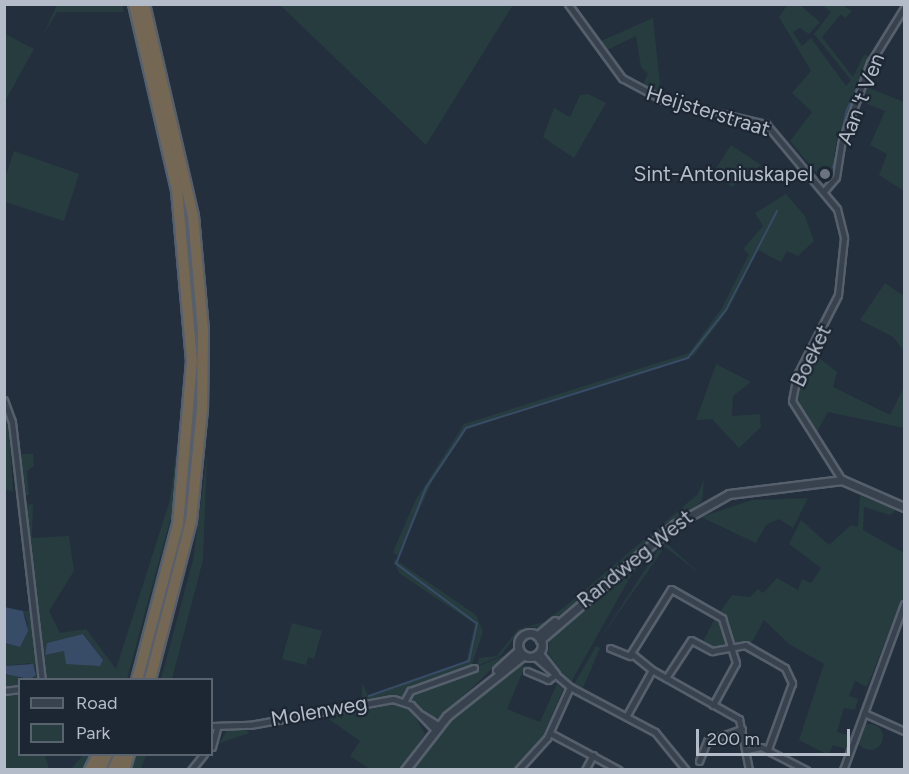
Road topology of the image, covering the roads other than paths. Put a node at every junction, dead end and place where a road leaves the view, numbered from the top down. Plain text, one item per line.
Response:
1 (134, 4) edge
2 (144, 4) edge
3 (568, 4) edge
4 (904, 8) edge
5 (824, 191) junction
6 (4, 400) edge
7 (842, 480) junction
8 (904, 507) edge
9 (904, 604) edge
10 (539, 638) junction
11 (732, 647) junction
12 (610, 648) dead end
13 (522, 653) junction
14 (537, 654) junction
15 (630, 656) junction
16 (474, 668) dead end
17 (652, 670) junction
18 (527, 671) dead end
19 (557, 677) junction
20 (42, 678) edge
21 (138, 678) edge
22 (151, 678) edge
23 (666, 678) junction
24 (570, 687) junction
25 (404, 702) junction
26 (712, 705) junction
27 (864, 713) junction
28 (627, 715) junction
29 (214, 727) edge
30 (436, 727) junction
31 (742, 729) junction
32 (904, 730) edge
33 (550, 733) junction
34 (768, 749) junction
35 (747, 750) junction
36 (593, 755) junction
37 (97, 756) edge
38 (106, 756) edge
39 (119, 756) edge
40 (202, 756) edge
41 (699, 761) dead end
42 (519, 769) edge
43 (803, 769) edge
44 (90, 770) edge
45 (100, 770) edge
46 (113, 770) edge
47 (191, 770) edge
48 (405, 770) edge
49 (585, 770) edge
50 (619, 770) edge
51 (686, 770) edge
52 (749, 770) edge
53 (843, 770) edge

1 - 21 highway
2 - 22 highway
3 - 5 street, Heijsterstraat
4 - 5 street, Aan 't Ven
5 - 7 street, Boeket
6 - 20 street
7 - 8 street
7 - 10 street, Randweg West
9 - 27 street
10 - 13 street, Randweg West
10 - 14 street
11 - 15 street
11 - 23 street
11 - 26 street
11 - 34 street
12 - 15 street
13 - 14 street
13 - 30 street
14 - 19 street
15 - 17 street
16 - 25 street
17 - 23 street
17 - 28 street
18 - 19 street
19 - 24 street
23 - 26 street
24 - 28 street
24 - 33 street
25 - 29 street, Molenweg
25 - 30 street
26 - 31 street
27 - 32 street
27 - 53 street
28 - 51 street
30 - 48 street
31 - 35 street
31 - 41 street
33 - 36 street
33 - 42 street
34 - 35 street
34 - 43 street
35 - 52 street
36 - 49 street
36 - 50 street
37 - 44 highway
38 - 45 highway
39 - 46 highway
40 - 47 street

